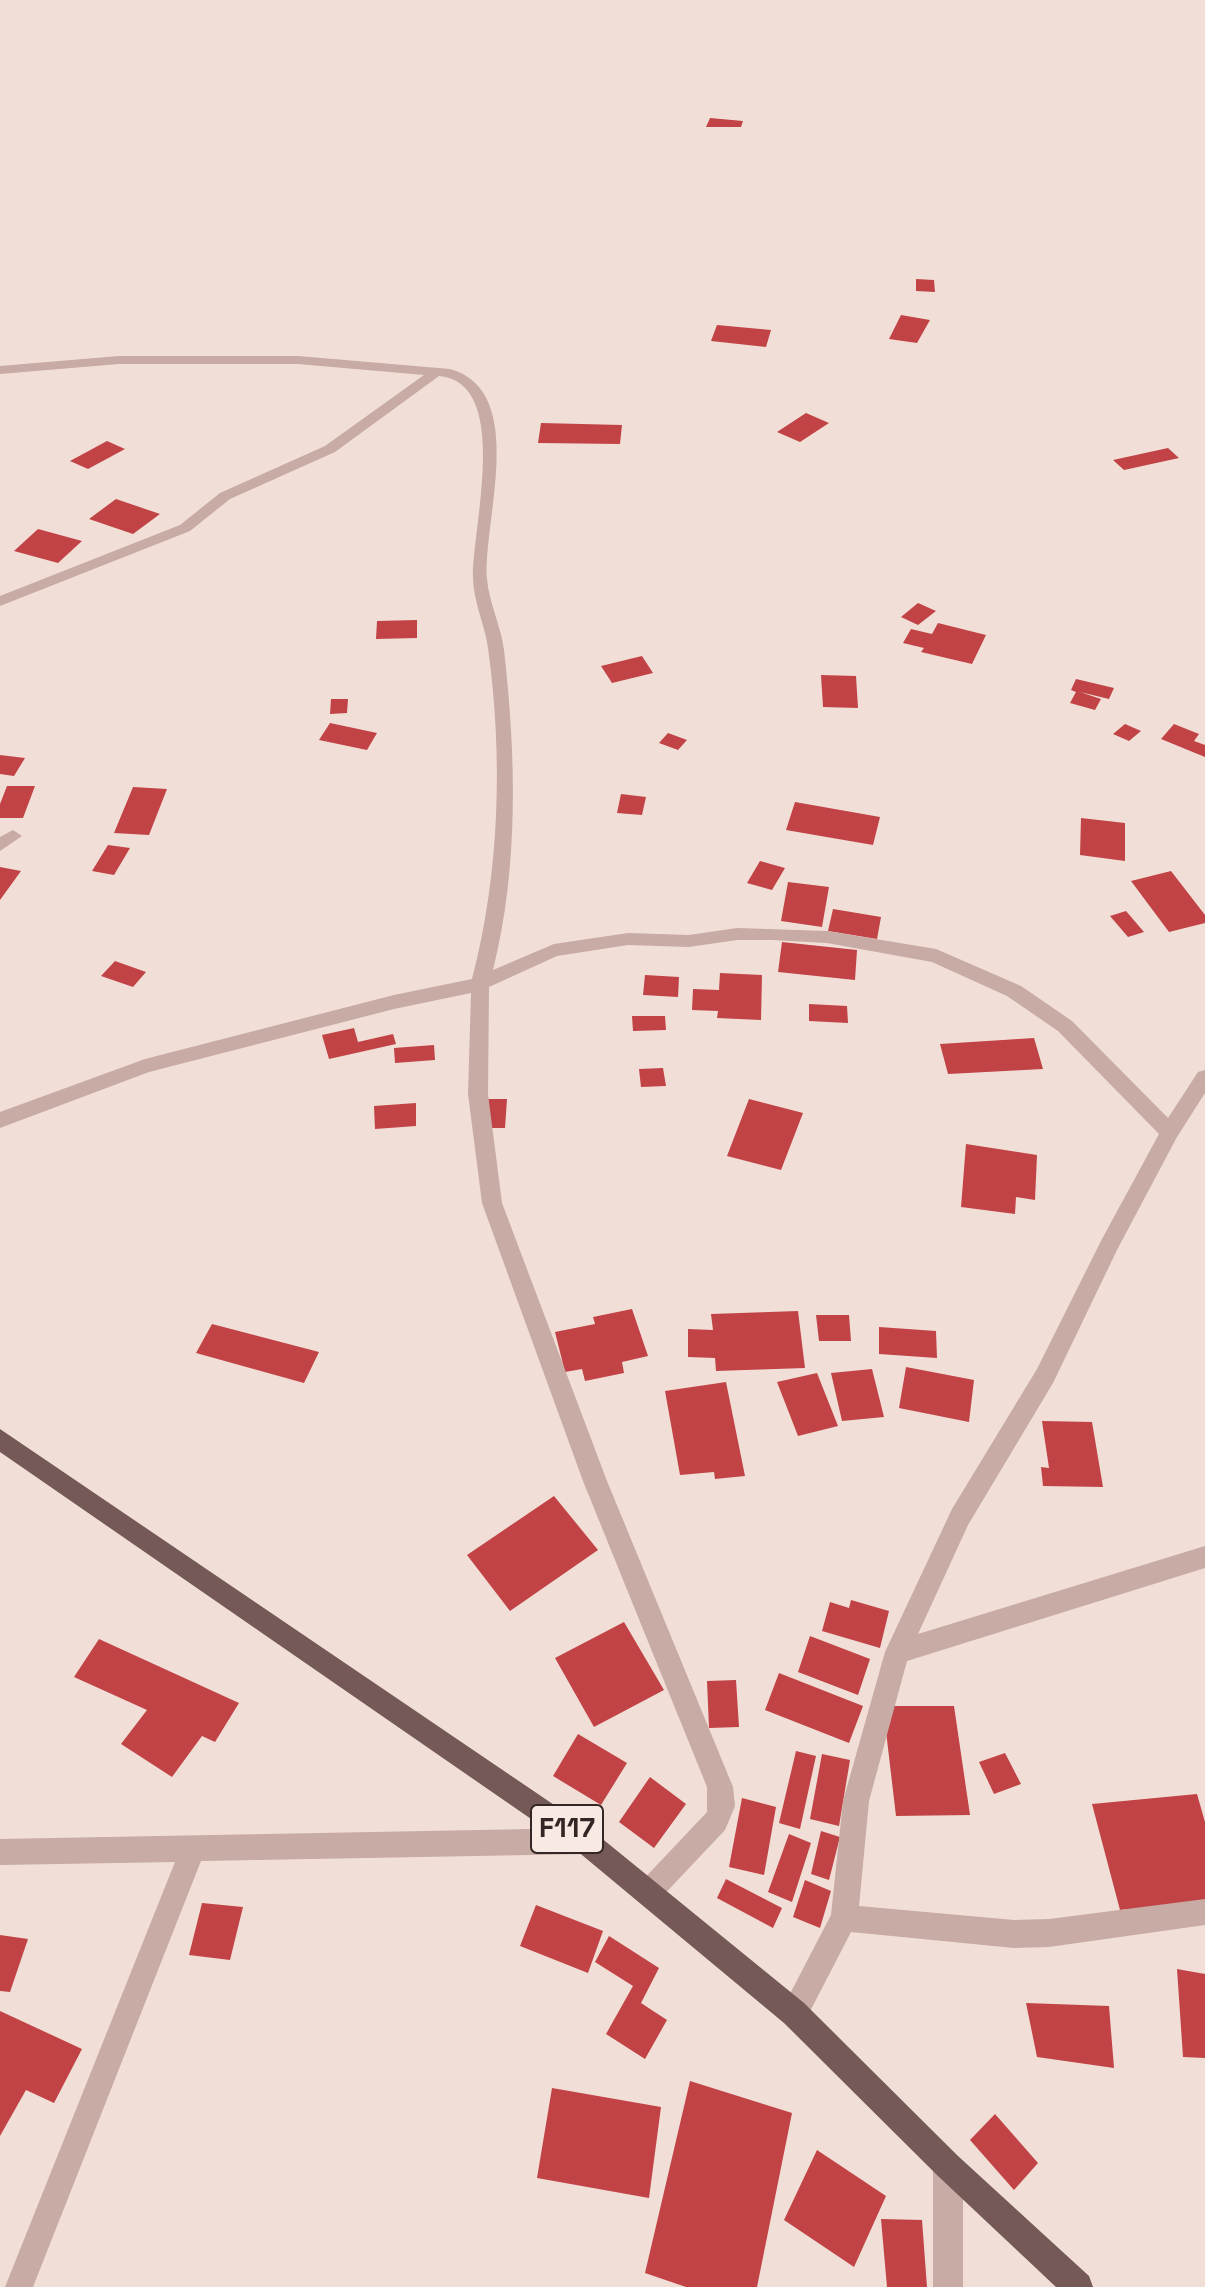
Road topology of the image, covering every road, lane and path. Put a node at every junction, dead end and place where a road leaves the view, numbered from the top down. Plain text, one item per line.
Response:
1 (0, 370) edge
2 (436, 372) junction
3 (0, 601) edge
4 (480, 984) junction
5 (1205, 1077) edge
6 (0, 1120) edge
7 (1170, 1132) junction
8 (0, 1439) edge
9 (1205, 1557) edge
10 (897, 1652) junction
11 (585, 1841) junction
12 (194, 1846) junction
13 (0, 1852) edge
14 (648, 1893) junction
15 (1205, 1912) edge
16 (844, 1918) junction
17 (794, 2013) junction
18 (948, 2166) junction
19 (19, 2285) edge
20 (948, 2287) edge
21 (1078, 2287) edge

1 - 2 street
2 - 3 street
2 - 4 street
4 - 6 street
4 - 7 street
4 - 14 street
5 - 7 street
7 - 10 street
8 - 11 main road, F117
9 - 10 street
10 - 16 street
11 - 12 street
11 - 14 main road, F117
12 - 13 street
12 - 19 street
14 - 17 main road, F117
15 - 16 street
16 - 17 street
17 - 18 main road, F117
18 - 20 street
18 - 21 main road, F117

